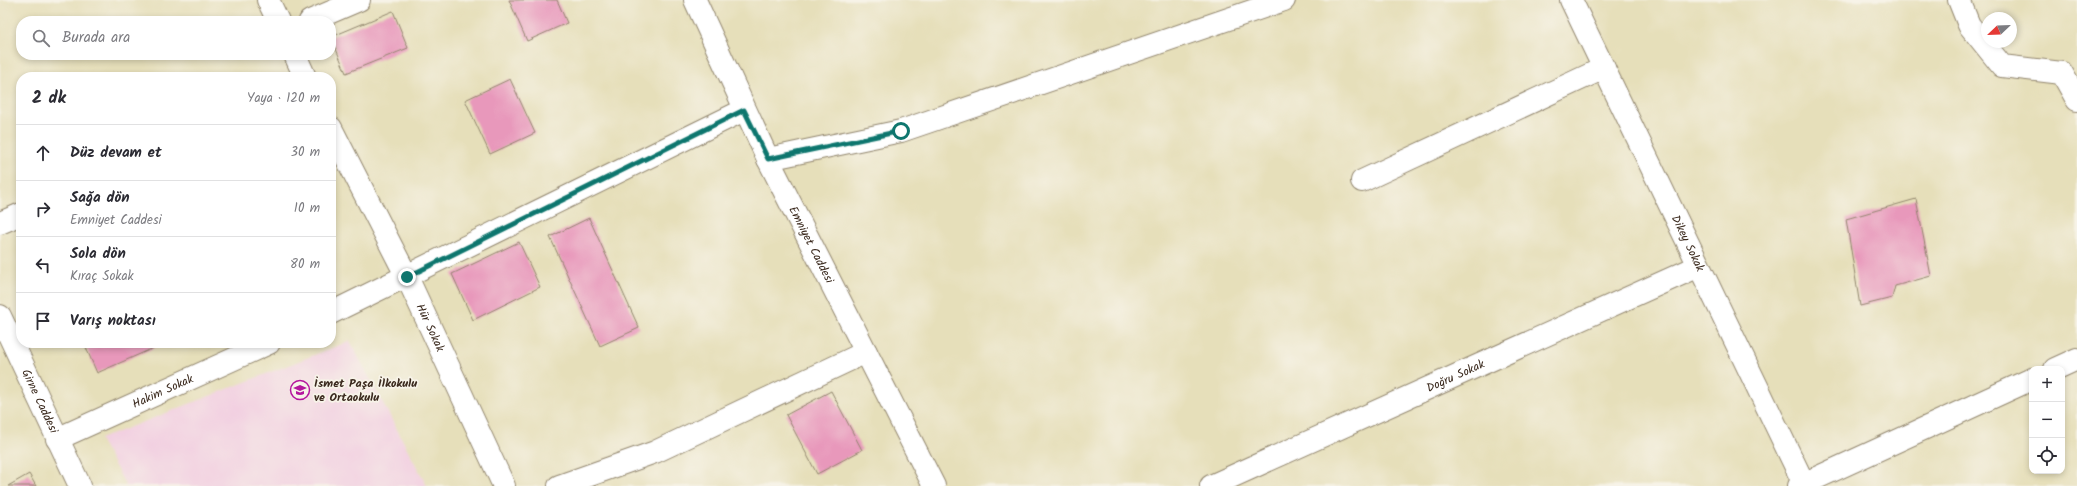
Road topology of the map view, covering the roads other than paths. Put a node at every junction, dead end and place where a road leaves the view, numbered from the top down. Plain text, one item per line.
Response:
1 (268, 0) edge
2 (359, 0) edge
3 (695, 0) edge
4 (1284, 0) edge
5 (1571, 0) edge
6 (1959, 0) edge
7 (276, 16) edge
8 (322, 16) edge
9 (297, 60) edge
10 (1604, 68) junction
11 (2069, 70) edge
12 (303, 72) edge
13 (2077, 100) edge
14 (744, 110) junction
15 (336, 138) edge
16 (768, 159) junction
17 (1362, 181) dead end
18 (16, 216) edge
19 (0, 223) edge
20 (1699, 266) junction
21 (407, 277) junction
22 (336, 311) edge
23 (0, 316) edge
24 (258, 348) edge
25 (866, 352) junction
26 (2077, 359) edge
27 (2062, 366) edge
28 (2029, 380) edge
29 (57, 439) junction
30 (1803, 485) edge
31 (80, 486) edge
32 (504, 486) edge
33 (559, 486) edge
34 (934, 486) edge
35 (1211, 486) edge

1 - 7 street
2 - 8 street
3 - 14 street, Emniyet Caddesi
4 - 16 street
5 - 10 street, Dikey Sokak
6 - 11 street
9 - 12 street
10 - 17 street
10 - 20 street, Dikey Sokak
11 - 13 street
14 - 16 street, Emniyet Caddesi
14 - 21 street
15 - 21 street, Hür Sokak
16 - 25 street, Emniyet Caddesi
18 - 19 street
20 - 30 street, Dikey Sokak
20 - 35 street, Doğru Sokak
21 - 22 street
21 - 32 street, Hür Sokak
23 - 29 street, Girne Caddesi
24 - 29 street, Hakim Sokak
25 - 33 street
25 - 34 street, Emniyet Caddesi
26 - 27 street
28 - 30 street
29 - 31 street, Girne Caddesi

